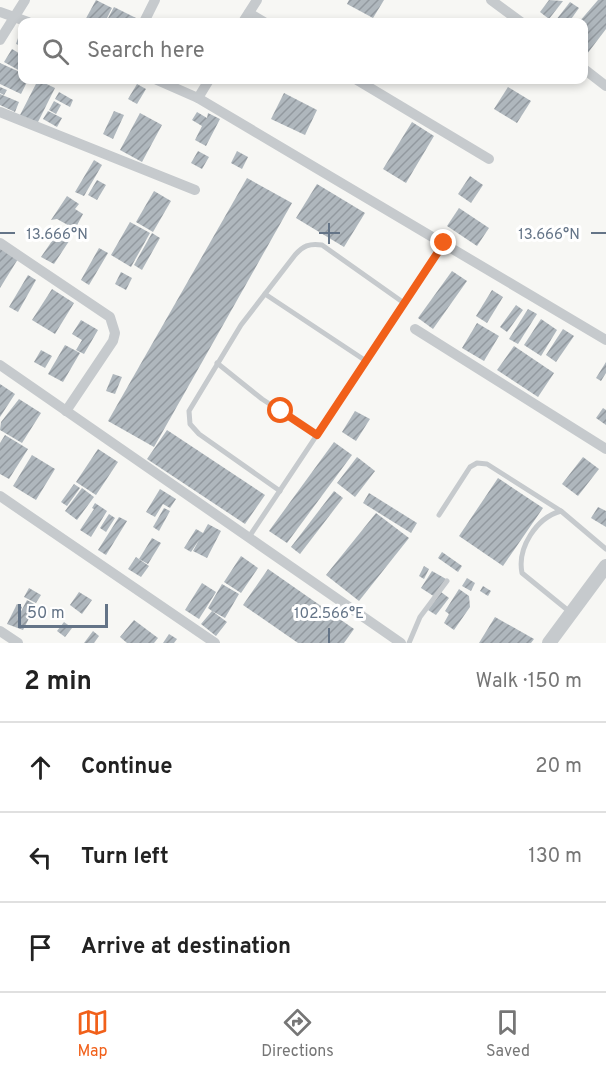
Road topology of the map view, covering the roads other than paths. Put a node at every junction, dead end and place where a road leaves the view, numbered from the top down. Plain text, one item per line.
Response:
1 (25, 0) edge
2 (155, 0) edge
3 (257, 0) edge
4 (490, 0) edge
5 (0, 12) edge
6 (14, 17) junction
7 (18, 18) edge
8 (146, 18) edge
9 (246, 18) edge
10 (515, 18) edge
11 (0, 40) edge
12 (588, 72) edge
13 (166, 84) edge
14 (207, 84) edge
15 (364, 84) edge
16 (606, 86) edge
17 (198, 98) junction
18 (0, 112) edge
19 (489, 159) dead end
20 (195, 190) dead end
21 (0, 243) edge
22 (444, 243) junction
23 (266, 294) junction
24 (404, 303) junction
25 (415, 329) dead end
26 (606, 340) edge
27 (366, 361) junction
28 (217, 363) junction
29 (0, 364) edge
30 (66, 411) junction
31 (317, 435) junction
32 (606, 448) edge
33 (280, 491) junction
34 (0, 496) edge
35 (561, 511) junction
36 (439, 514) dead end
37 (249, 537) junction
38 (606, 549) edge
39 (605, 569) edge
40 (447, 581) dead end
41 (571, 613) junction
42 (0, 631) edge
43 (551, 642) edge
44 (18, 643) edge
45 (215, 643) edge
46 (401, 643) edge
47 (409, 643) edge

1 - 6 street
2 - 8 street
3 - 9 street
4 - 10 street
5 - 6 street
6 - 7 street
6 - 11 street
12 - 16 street
13 - 17 street
14 - 17 street
15 - 19 street
17 - 22 street
18 - 20 street
21 - 30 street
22 - 24 lane
22 - 26 street
23 - 24 lane
23 - 27 lane
23 - 28 lane
24 - 27 lane
25 - 32 street
27 - 31 lane
28 - 31 lane
28 - 33 lane
29 - 30 street
30 - 37 street
31 - 33 lane
33 - 37 lane
34 - 45 street
35 - 36 lane
35 - 38 lane
35 - 41 lane
37 - 46 street
39 - 41 street
40 - 47 lane
41 - 43 street
42 - 44 street

